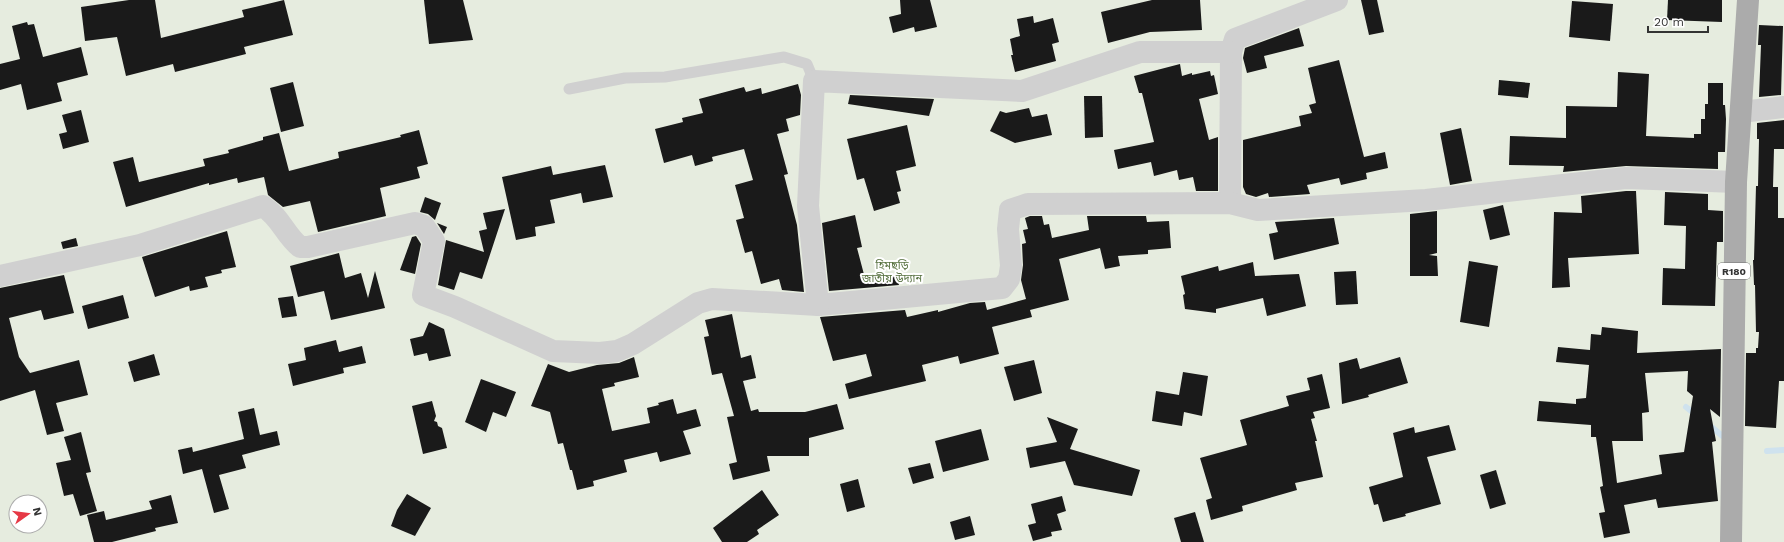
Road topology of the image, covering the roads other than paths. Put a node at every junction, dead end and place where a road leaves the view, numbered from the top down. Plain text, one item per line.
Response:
1 (1337, 0) edge
2 (1748, 0) edge
3 (1231, 52) junction
4 (814, 81) junction
5 (569, 89) dead end
6 (1784, 107) edge
7 (1741, 112) junction
8 (1736, 182) junction
9 (1230, 203) junction
10 (0, 276) edge
11 (818, 305) junction
12 (1730, 542) edge

1 - 3 street
2 - 7 main road, R180
3 - 4 street
3 - 9 street
4 - 5 lane
4 - 11 street
6 - 7 street
7 - 8 main road, R180
8 - 9 street
8 - 12 main road, R180
9 - 11 street
10 - 11 street

